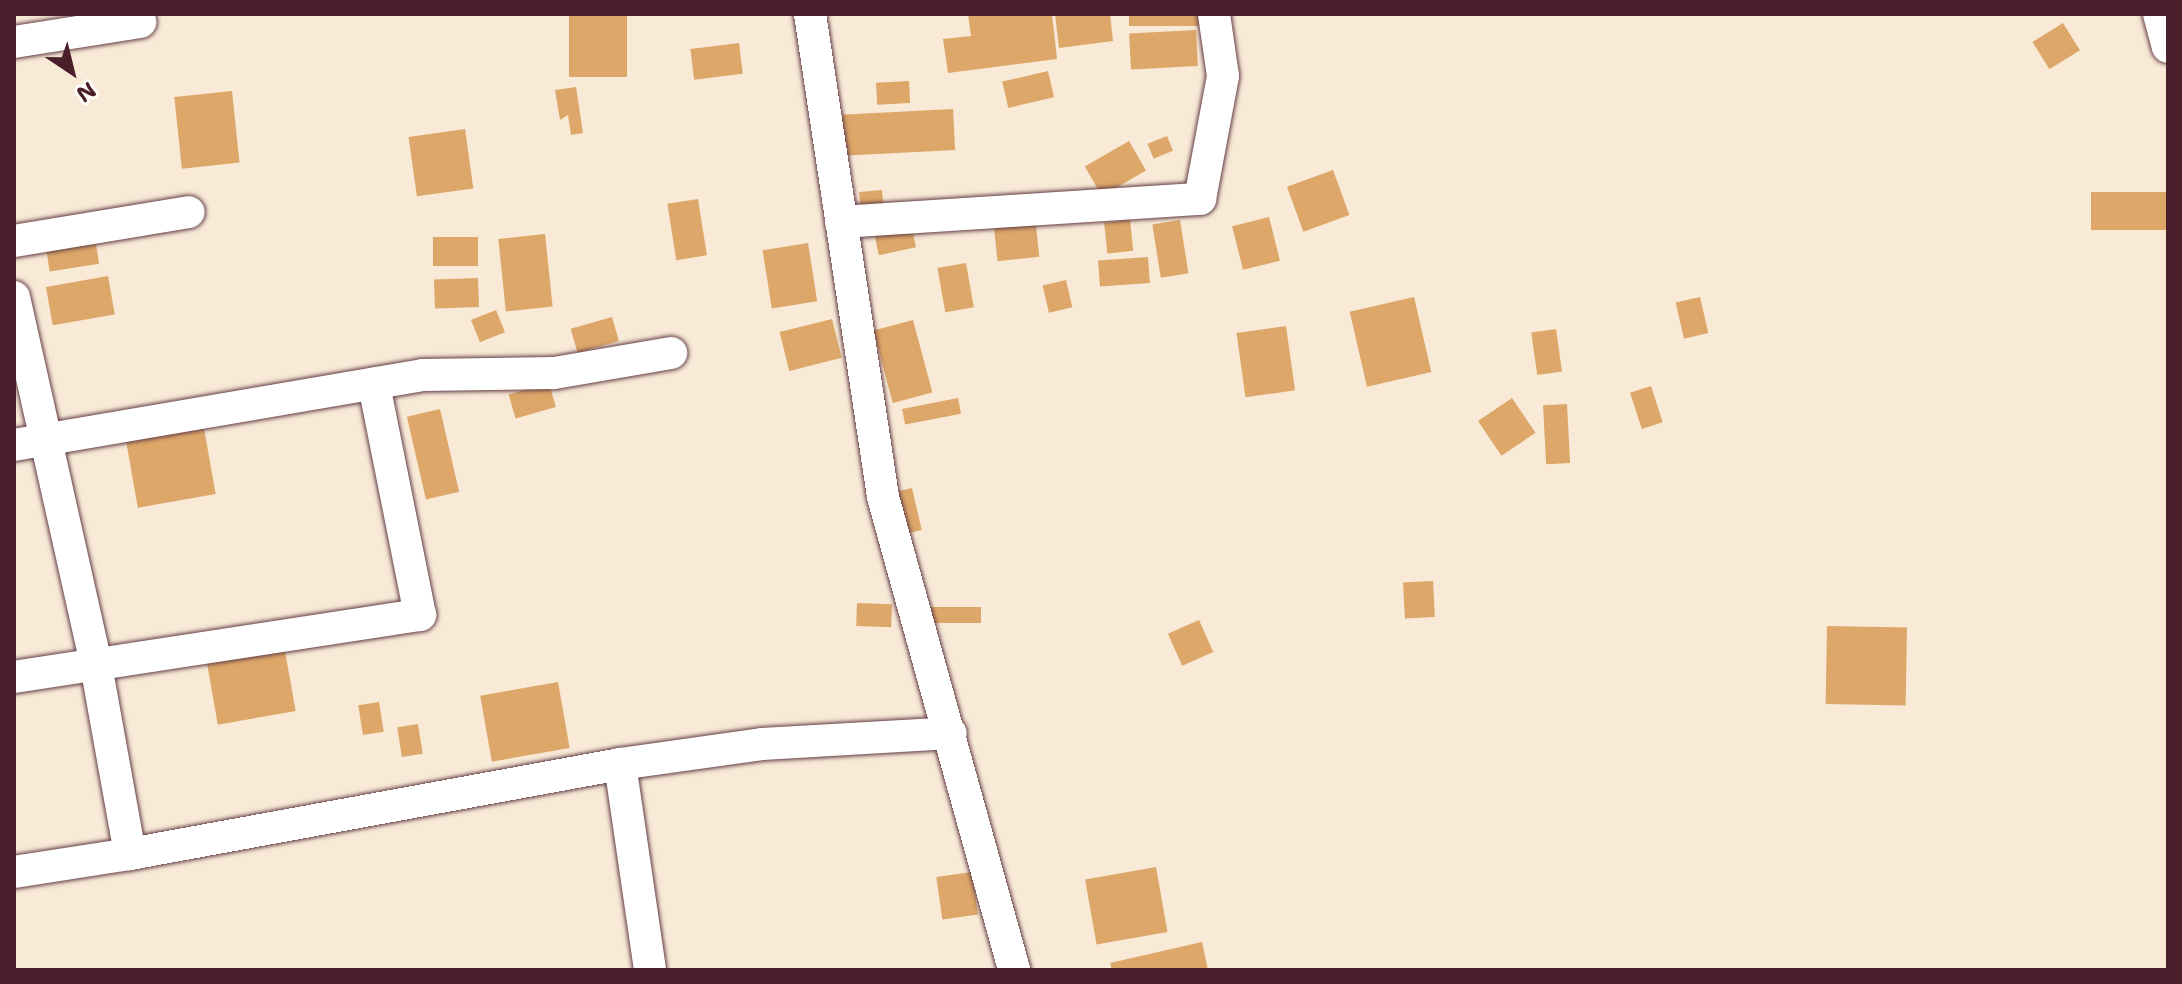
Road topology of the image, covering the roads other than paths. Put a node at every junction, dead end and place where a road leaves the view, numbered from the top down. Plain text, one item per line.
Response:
1 (810, 14) edge
2 (1214, 14) edge
3 (2159, 14) edge
4 (140, 22) dead end
5 (14, 42) edge
6 (2168, 47) edge
7 (189, 212) dead end
8 (841, 222) junction
9 (14, 241) edge
10 (14, 297) edge
11 (671, 353) dead end
12 (374, 384) junction
13 (46, 440) junction
14 (14, 445) edge
15 (96, 665) junction
16 (14, 677) edge
17 (951, 733) junction
18 (620, 764) junction
19 (130, 854) junction
20 (14, 872) edge
21 (650, 970) edge
22 (1014, 970) edge

1 - 8 street
2 - 8 street
3 - 6 street
4 - 5 street
7 - 9 street
8 - 17 street
10 - 13 street
11 - 12 street
12 - 13 street
12 - 15 street
13 - 14 street
13 - 15 street
15 - 16 street
15 - 19 street
17 - 18 street
17 - 22 street
18 - 19 street
18 - 21 street
19 - 20 street

